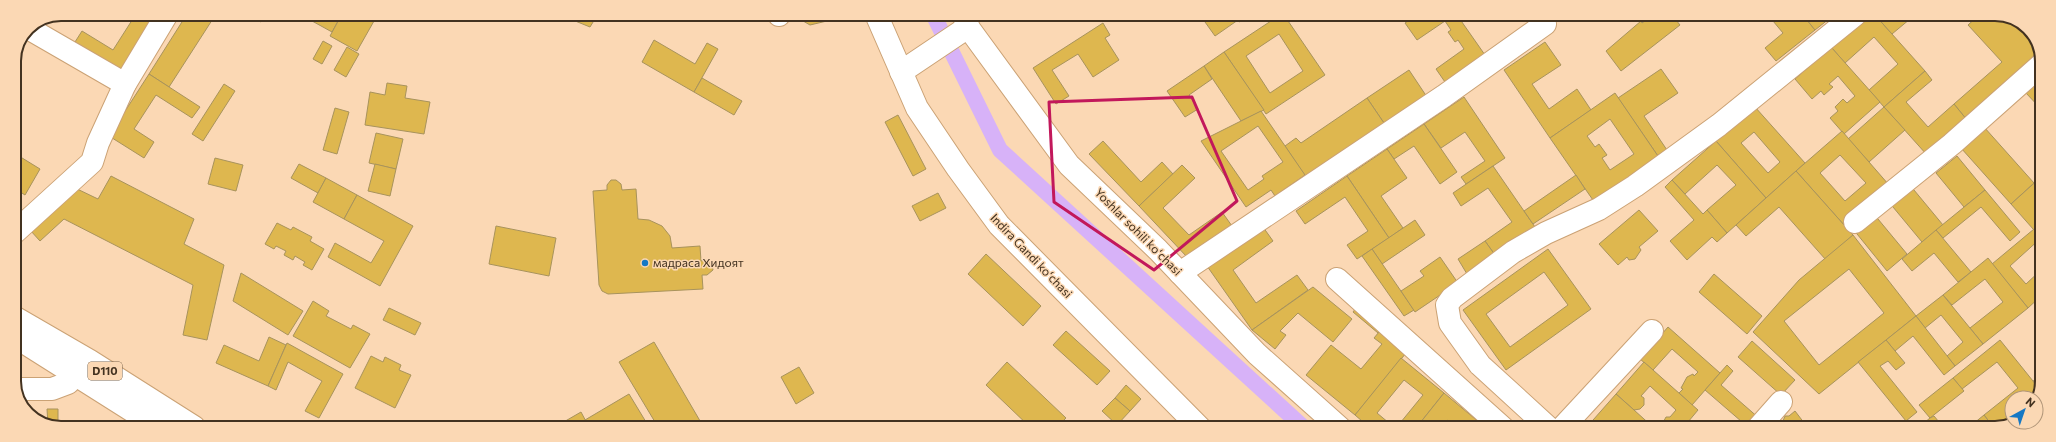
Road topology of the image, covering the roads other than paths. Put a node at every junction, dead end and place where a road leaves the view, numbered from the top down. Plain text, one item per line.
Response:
1 (163, 21) edge
2 (879, 21) edge
3 (962, 21) edge
4 (967, 21) edge
5 (1848, 21) edge
6 (1545, 24) dead end
7 (35, 32) edge
8 (2035, 70) edge
9 (901, 72) junction
10 (126, 84) junction
11 (1855, 222) dead end
12 (21, 227) edge
13 (1180, 273) junction
14 (1337, 279) dead end
15 (21, 322) edge
16 (1652, 331) dead end
17 (21, 339) edge
18 (83, 368) junction
19 (22, 388) edge
20 (1781, 402) dead end
21 (150, 421) edge
22 (183, 421) edge
23 (1193, 421) edge
24 (1332, 421) edge
25 (1495, 421) edge
26 (1541, 421) edge
27 (1568, 421) edge
28 (1764, 421) edge

1 - 10 street
2 - 9 street, Indira Gandi koʻchasi
3 - 9 street
4 - 13 street, Yoshlar sohili koʻchasi
5 - 26 street
6 - 13 street
7 - 10 street
8 - 11 street
9 - 23 street, Indira Gandi koʻchasi
10 - 12 street
13 - 24 street, Yoshlar sohili koʻchasi
14 - 25 street
15 - 18 street, D110
16 - 27 street
17 - 18 street, D110
18 - 19 street
18 - 21 street, D110
18 - 22 street, D110
20 - 28 street

